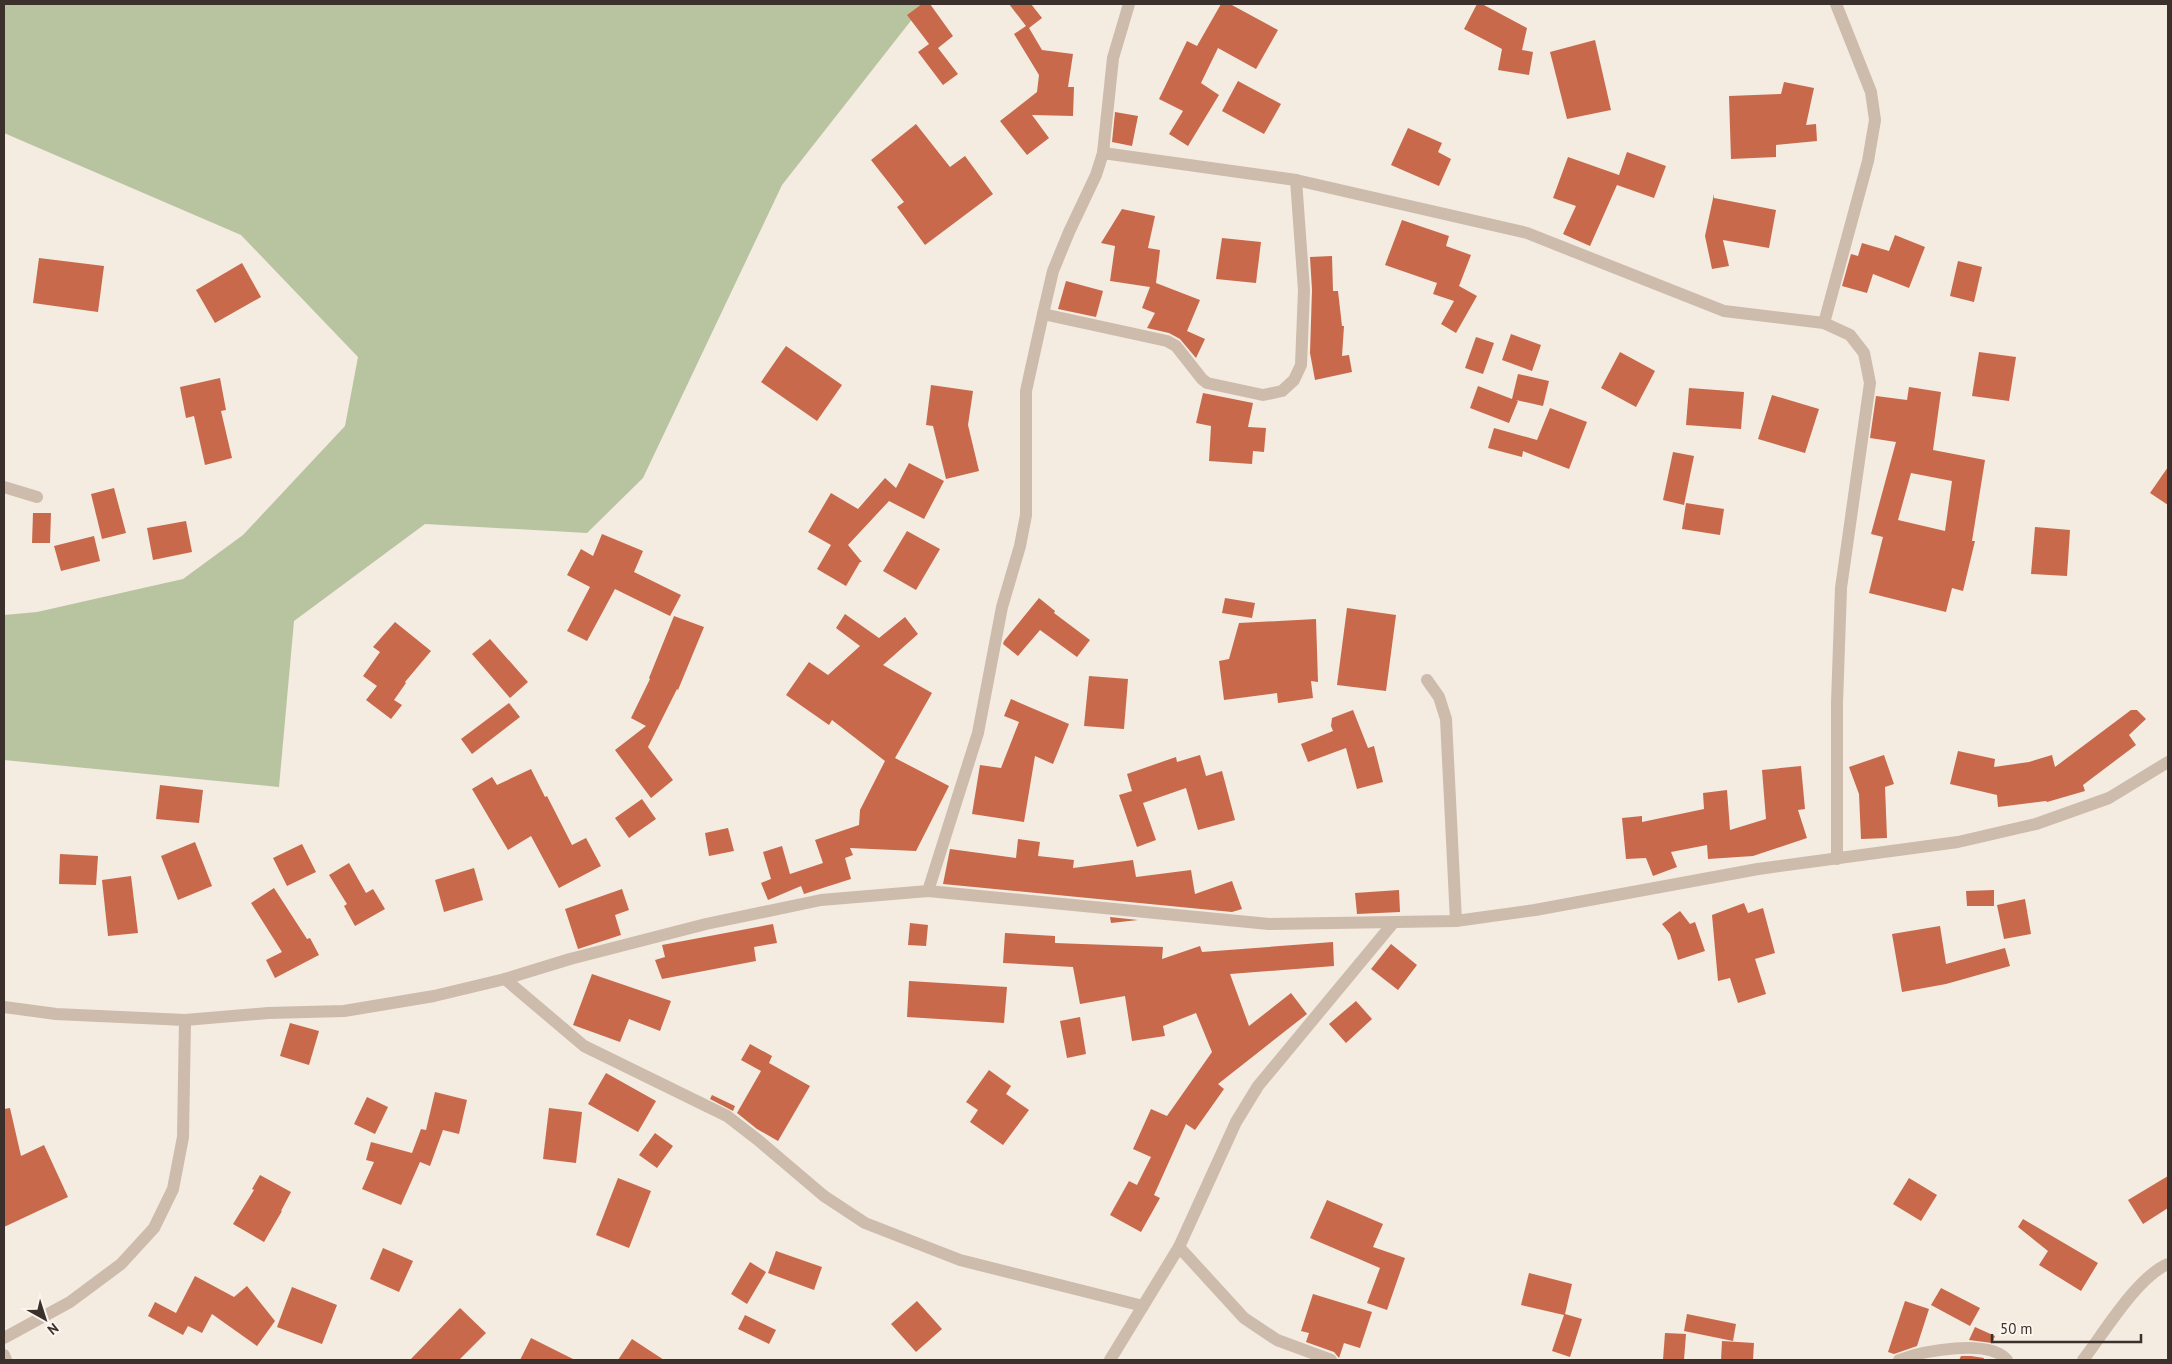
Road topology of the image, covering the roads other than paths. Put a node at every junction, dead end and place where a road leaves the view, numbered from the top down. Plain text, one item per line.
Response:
1 (1130, 4) edge
2 (1836, 4) edge
3 (1103, 154) junction
4 (1296, 180) junction
5 (1043, 314) junction
6 (1824, 323) junction
7 (4, 487) edge
8 (37, 497) dead end
9 (1427, 680) dead end
10 (2168, 762) edge
11 (1837, 859) junction
12 (928, 891) junction
13 (1456, 921) junction
14 (1394, 922) junction
15 (505, 979) junction
16 (4, 1007) edge
17 (184, 1020) junction
18 (1179, 1247) junction
19 (2168, 1264) edge
20 (1143, 1306) junction
21 (4, 1338) edge
22 (4, 1355) edge
23 (6, 1360) edge
24 (1110, 1360) edge
25 (1331, 1360) edge
26 (1899, 1360) edge
27 (2007, 1360) edge
28 (2083, 1360) edge

1 - 3 street
2 - 6 street
3 - 4 street
3 - 5 street
4 - 5 street
4 - 6 street
5 - 12 street
6 - 11 street
7 - 8 street
9 - 13 street
10 - 11 street
11 - 13 street
12 - 14 street
12 - 15 street
13 - 14 street
14 - 18 street
15 - 17 street
15 - 20 street
16 - 17 street
17 - 21 street
18 - 20 street
18 - 25 street
19 - 28 street
20 - 24 street
22 - 23 street
26 - 27 street

